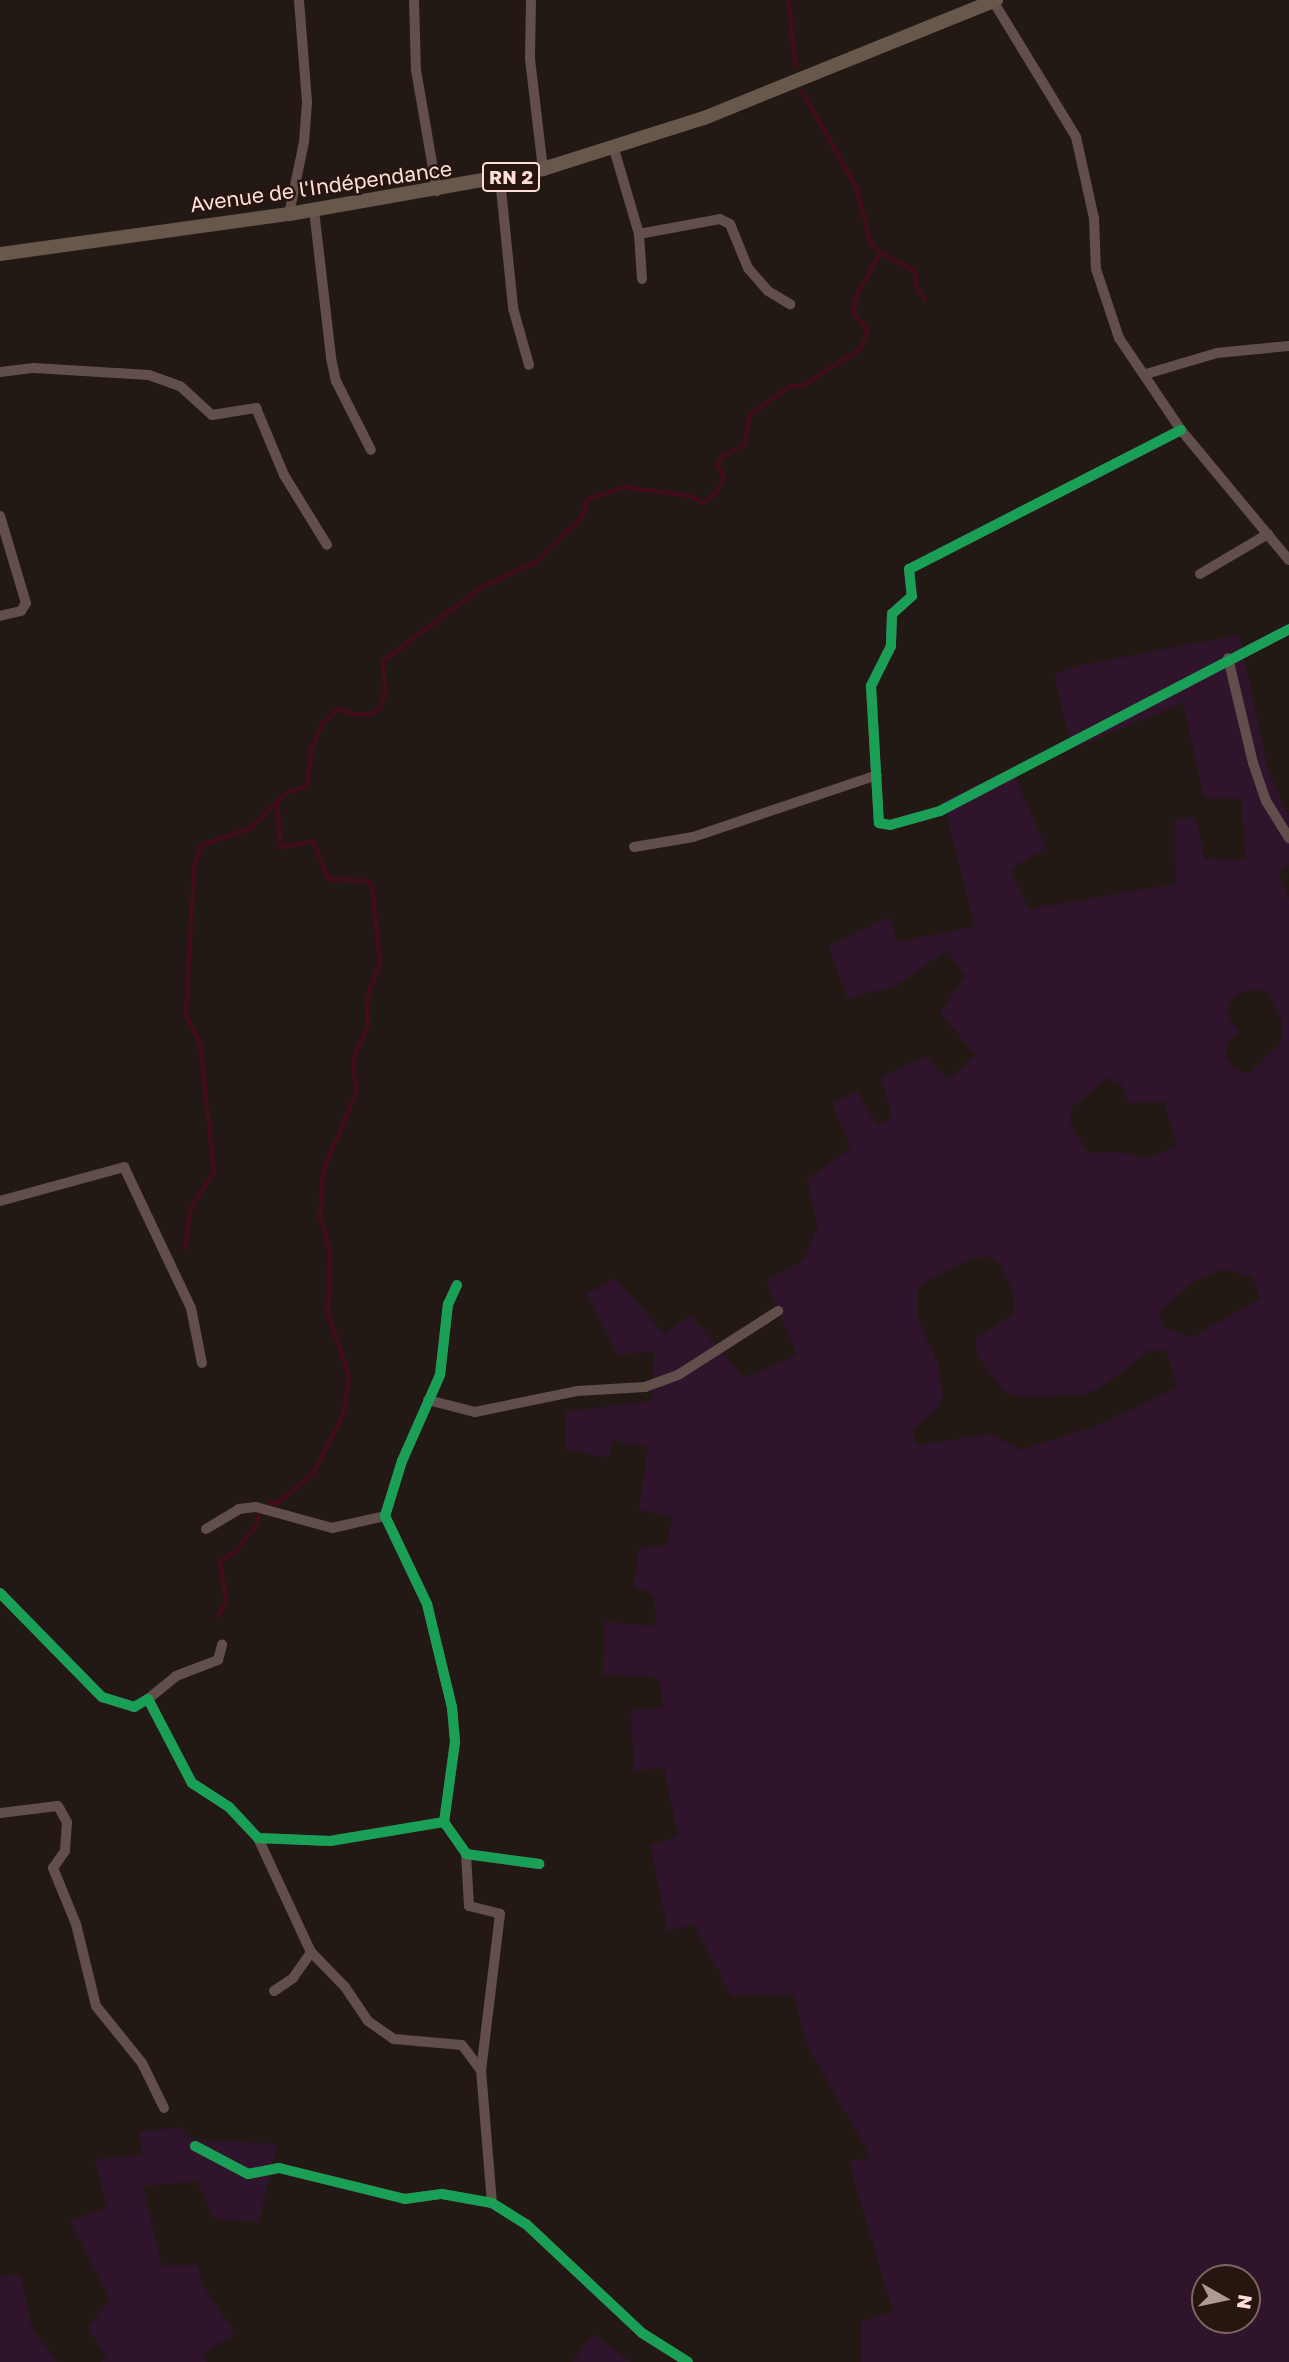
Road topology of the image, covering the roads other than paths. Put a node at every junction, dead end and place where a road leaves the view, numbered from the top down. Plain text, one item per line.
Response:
1 (299, 0) edge
2 (414, 0) edge
3 (531, 0) edge
4 (994, 1) edge
5 (975, 4) edge
6 (614, 149) junction
7 (543, 169) junction
8 (500, 180) junction
9 (437, 191) junction
10 (314, 210) junction
11 (289, 214) junction
12 (639, 234) junction
13 (0, 254) edge
14 (642, 279) dead end
15 (790, 304) dead end
16 (1289, 346) edge
17 (529, 365) dead end
18 (0, 372) edge
19 (1146, 374) junction
20 (1181, 430) junction
21 (371, 450) dead end
22 (0, 516) edge
23 (1268, 534) junction
24 (327, 545) dead end
25 (1289, 559) edge
26 (1200, 574) dead end
27 (0, 616) edge
28 (1289, 629) edge
29 (1228, 658) junction
30 (877, 775) junction
31 (1289, 838) edge
32 (634, 847) dead end
33 (0, 1201) edge
34 (457, 1286) dead end
35 (778, 1311) dead end
36 (202, 1363) dead end
37 (428, 1401) junction
38 (385, 1516) junction
39 (206, 1529) dead end
40 (0, 1593) edge
41 (222, 1645) dead end
42 (148, 1699) junction
43 (0, 1813) edge
44 (444, 1822) junction
45 (258, 1838) junction
46 (466, 1854) junction
47 (539, 1864) dead end
48 (311, 1952) junction
49 (274, 1991) dead end
50 (481, 2070) junction
51 (164, 2108) dead end
52 (195, 2146) dead end
53 (492, 2203) junction
54 (688, 2362) edge

1 - 11 street
2 - 9 street
3 - 7 street
4 - 5 main road, Avenue de l'Indépendance / RN 2
4 - 19 street
5 - 6 main road, Avenue de l'Indépendance / RN 2
6 - 7 main road, Avenue de l'Indépendance / RN 2
6 - 12 street
7 - 8 main road, Avenue de l'Indépendance / RN 2
8 - 9 main road, Avenue de l'Indépendance / RN 2
8 - 17 street
9 - 10 main road, Avenue de l'Indépendance / RN 2
10 - 11 main road, Avenue de l'Indépendance / RN 2
10 - 21 street
11 - 13 main road, Avenue de l'Indépendance / RN 2
12 - 14 street
12 - 15 street
16 - 19 street
18 - 24 street
19 - 20 street
20 - 23 street
20 - 30 street
22 - 27 street
23 - 25 street
23 - 26 street
28 - 29 street
29 - 30 street
29 - 31 street
30 - 32 street
33 - 36 street
34 - 37 street
35 - 37 street
37 - 38 street
38 - 39 street
38 - 44 street
40 - 42 street
41 - 42 street
42 - 45 street
43 - 51 street
44 - 45 street
44 - 46 street
45 - 48 street
46 - 47 street
46 - 50 street
48 - 49 street
48 - 50 street
50 - 53 street
52 - 53 street
53 - 54 street

